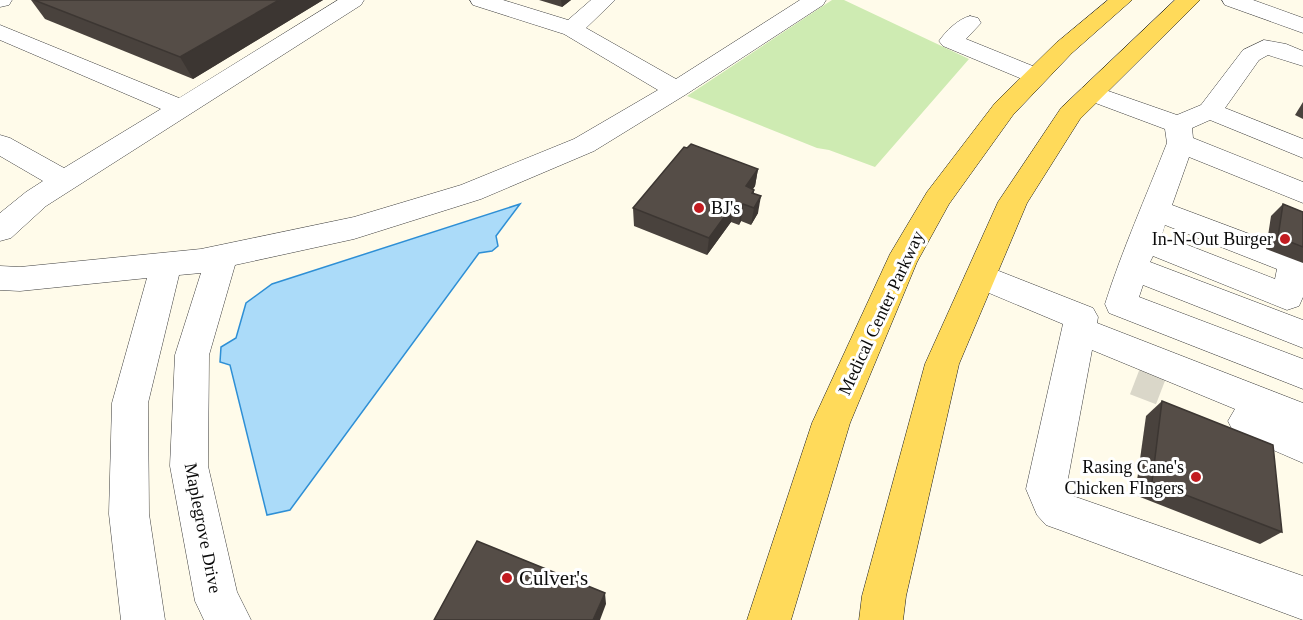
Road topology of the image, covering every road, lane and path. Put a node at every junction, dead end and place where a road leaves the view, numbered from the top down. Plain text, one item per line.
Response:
1 (353, 0) edge
2 (481, 0) edge
3 (604, 0) edge
4 (815, 0) edge
5 (1121, 0) edge
6 (1189, 0) edge
7 (1233, 0) edge
8 (1283, 0) edge
9 (1303, 8) edge
10 (970, 23) dead end
11 (1303, 26) edge
12 (572, 29) junction
13 (0, 32) edge
14 (1303, 59) edge
15 (1036, 76) junction
16 (676, 90) junction
17 (1091, 93) junction
18 (181, 108) junction
19 (1210, 111) junction
20 (1187, 140) junction
21 (0, 144) edge
22 (1303, 149) edge
23 (1238, 176) dead end
24 (64, 181) junction
25 (1303, 193) edge
26 (1156, 210) junction
27 (0, 230) edge
28 (1138, 254) junction
29 (222, 257) junction
30 (166, 265) junction
31 (981, 276) junction
32 (0, 278) edge
33 (1303, 334) edge
34 (1077, 341) junction
35 (1303, 374) edge
36 (1303, 420) edge
37 (1303, 446) edge
38 (1303, 598) edge
39 (143, 620) edge
40 (229, 620) edge
41 (770, 620) edge
42 (881, 620) edge

1 - 18 lane
2 - 12 lane
3 - 12 lane
4 - 16 lane
5 - 15 main road, Medical Center Parkway
6 - 17 main road
7 - 11 lane
8 - 9 lane
10 - 15 lane
12 - 16 lane
13 - 18 lane
14 - 19 lane
15 - 41 main road, Medical Center Parkway
16 - 29 lane
17 - 20 lane
17 - 31 main road
18 - 24 lane
19 - 20 lane
19 - 22 lane
20 - 23 lane
20 - 25 lane
20 - 26 lane
21 - 24 lane
24 - 27 lane
26 - 28 lane
26 - 28 lane
28 - 33 lane
28 - 35 lane
29 - 30 lane
29 - 40 lane, Maplegrove Drive
30 - 32 lane
30 - 39 lane
31 - 34 lane
31 - 42 main road
34 - 36 lane
34 - 37 lane
34 - 38 lane

